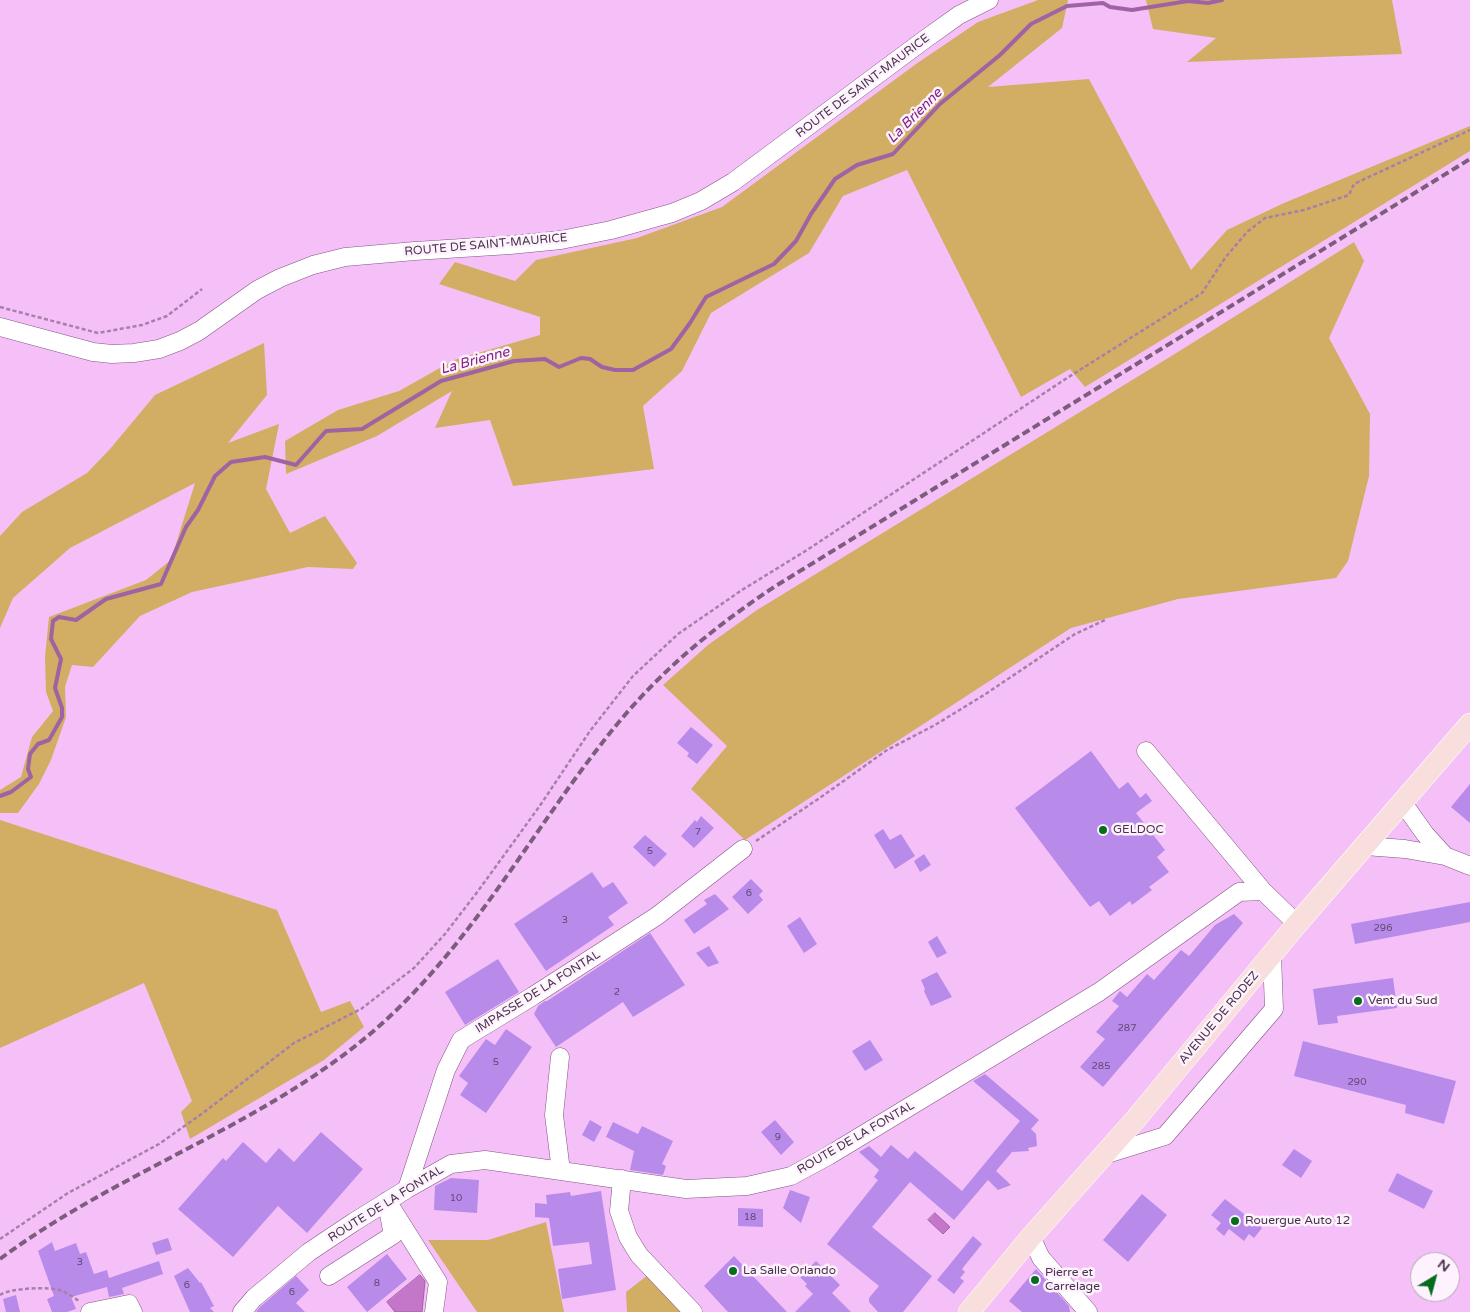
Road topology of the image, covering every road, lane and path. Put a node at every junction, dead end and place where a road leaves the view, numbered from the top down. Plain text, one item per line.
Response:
1 (989, 0) edge
2 (1470, 130) edge
3 (202, 289) dead end
4 (0, 307) edge
5 (0, 327) edge
6 (1105, 620) dead end
7 (1470, 724) edge
8 (1146, 751) dead end
9 (1403, 803) junction
10 (1365, 846) junction
11 (743, 849) joint
12 (1445, 856) junction
13 (1470, 866) edge
14 (1263, 891) junction
15 (1297, 924) junction
16 (1272, 954) junction
17 (560, 1057) dead end
18 (1104, 1155) junction
19 (561, 1171) junction
20 (622, 1180) junction
21 (407, 1189) junction
22 (387, 1201) junction
23 (1031, 1237) junction
24 (0, 1239) edge
25 (329, 1276) dead end
26 (0, 1295) edge
27 (86, 1310) edge
28 (133, 1312) edge
29 (242, 1312) edge
30 (434, 1312) edge
31 (693, 1312) edge
32 (969, 1312) edge
33 (1088, 1312) edge

1 - 5 street, ROUTE DE SAINT-MAURICE
2 - 24 path
3 - 4 path
6 - 11 path
7 - 9 main road, AVENUE DE RODEZ
8 - 14 street
9 - 10 main road, AVENUE DE RODEZ
9 - 12 street
10 - 12 street
10 - 15 main road, AVENUE DE RODEZ
11 - 21 street, IMPASSE DE LA FONTAL
12 - 13 street
14 - 15 street
14 - 20 street, ROUTE DE LA FONTAL
15 - 16 main road, AVENUE DE RODEZ
16 - 18 main road, AVENUE DE RODEZ
16 - 18 street
17 - 19 street
18 - 23 main road, AVENUE DE RODEZ
19 - 20 street, ROUTE DE LA FONTAL
19 - 21 street, ROUTE DE LA FONTAL
20 - 31 street
21 - 22 street, ROUTE DE LA FONTAL
22 - 25 street
22 - 29 street, ROUTE DE LA FONTAL
22 - 30 street
23 - 32 main road, AVENUE DE RODEZ
23 - 33 street
26 - 27 path
27 - 28 street

